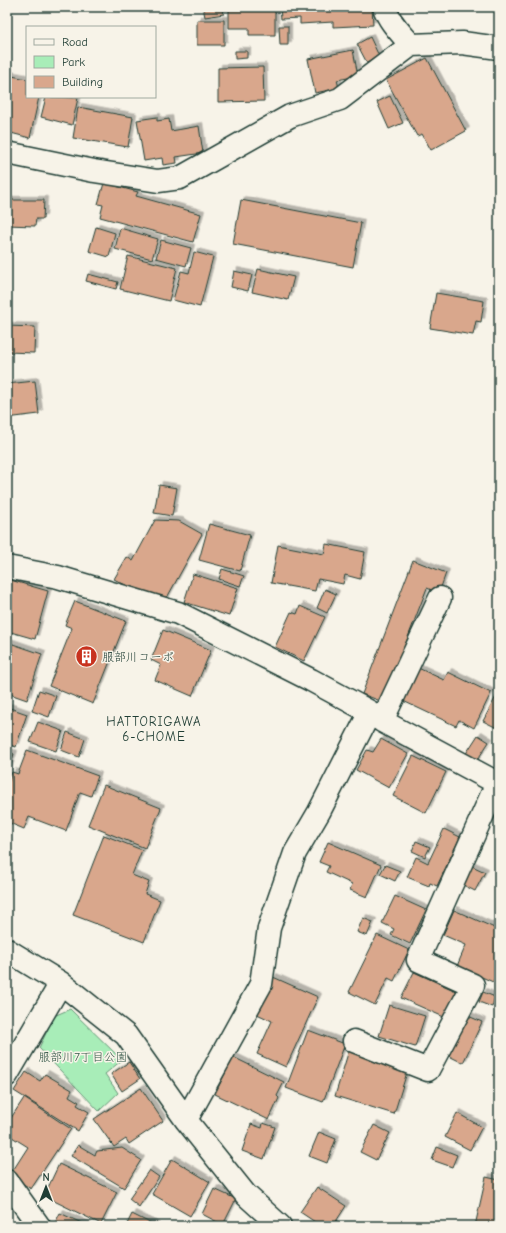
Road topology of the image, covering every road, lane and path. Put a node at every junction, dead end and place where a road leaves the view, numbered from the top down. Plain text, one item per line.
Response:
1 (384, 7) edge
2 (411, 44) junction
3 (499, 48) edge
4 (7, 153) edge
5 (7, 567) edge
6 (440, 598) dead end
7 (376, 717) junction
8 (498, 784) edge
9 (7, 950) edge
10 (61, 982) junction
11 (354, 1041) dead end
12 (7, 1075) edge
13 (186, 1120) junction
14 (7, 1181) edge
15 (38, 1226) edge
16 (280, 1226) edge

1 - 2 street
2 - 3 street
2 - 4 street
5 - 7 street
6 - 7 street
7 - 8 street
7 - 13 street
8 - 11 street
9 - 10 street
10 - 12 street
10 - 13 street
13 - 16 street
14 - 15 street

